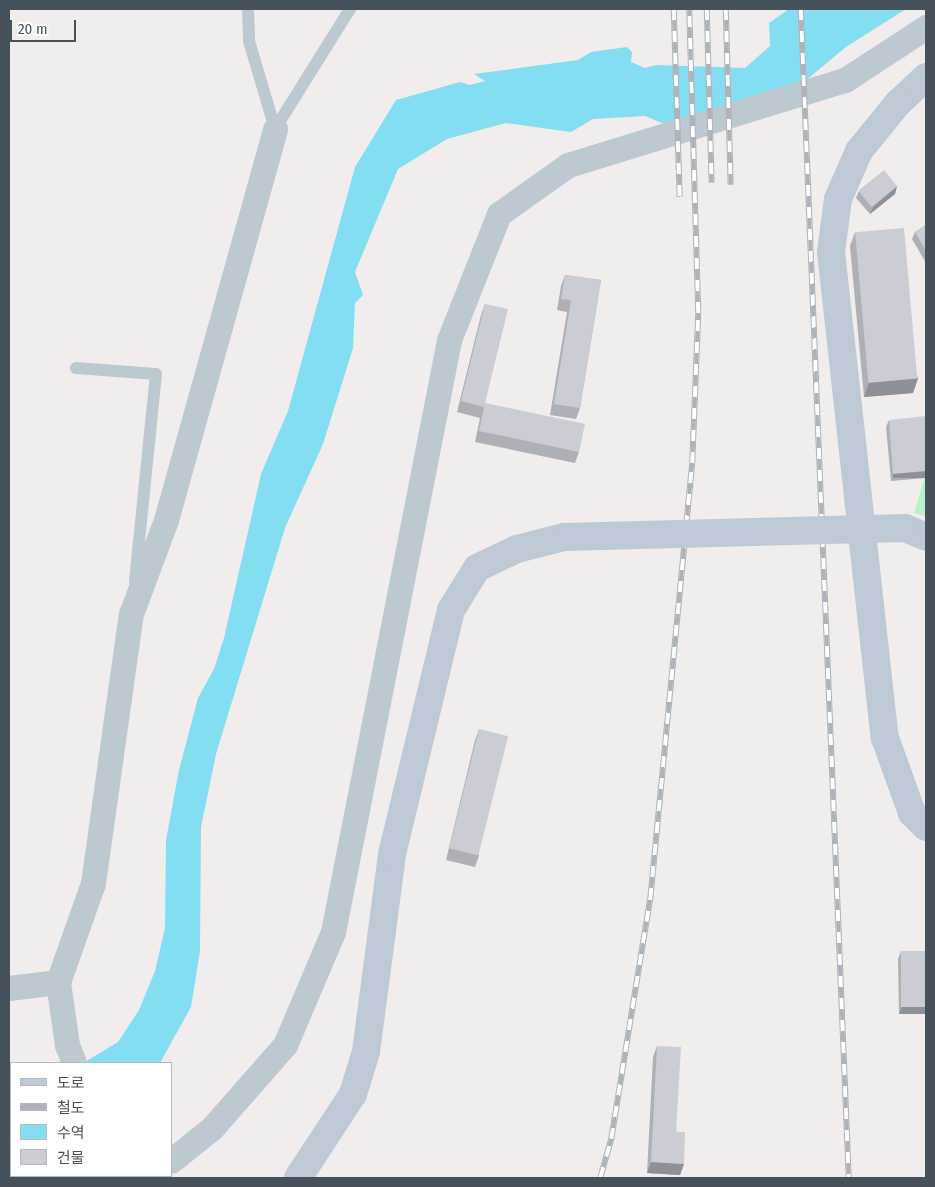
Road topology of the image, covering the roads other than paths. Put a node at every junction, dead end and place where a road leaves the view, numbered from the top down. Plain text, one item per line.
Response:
1 (248, 9) edge
2 (350, 9) edge
3 (926, 27) edge
4 (926, 77) edge
5 (275, 129) junction
6 (76, 368) dead end
7 (916, 532) edge
8 (131, 614) junction
9 (926, 827) edge
10 (58, 982) junction
11 (9, 988) edge
12 (71, 1054) edge
13 (172, 1160) edge
14 (298, 1178) edge

1 - 5 lane
2 - 5 lane
3 - 13 street
4 - 9 street
5 - 8 street
6 - 8 lane
7 - 14 street, bridge
8 - 10 street
10 - 11 street
10 - 12 street

